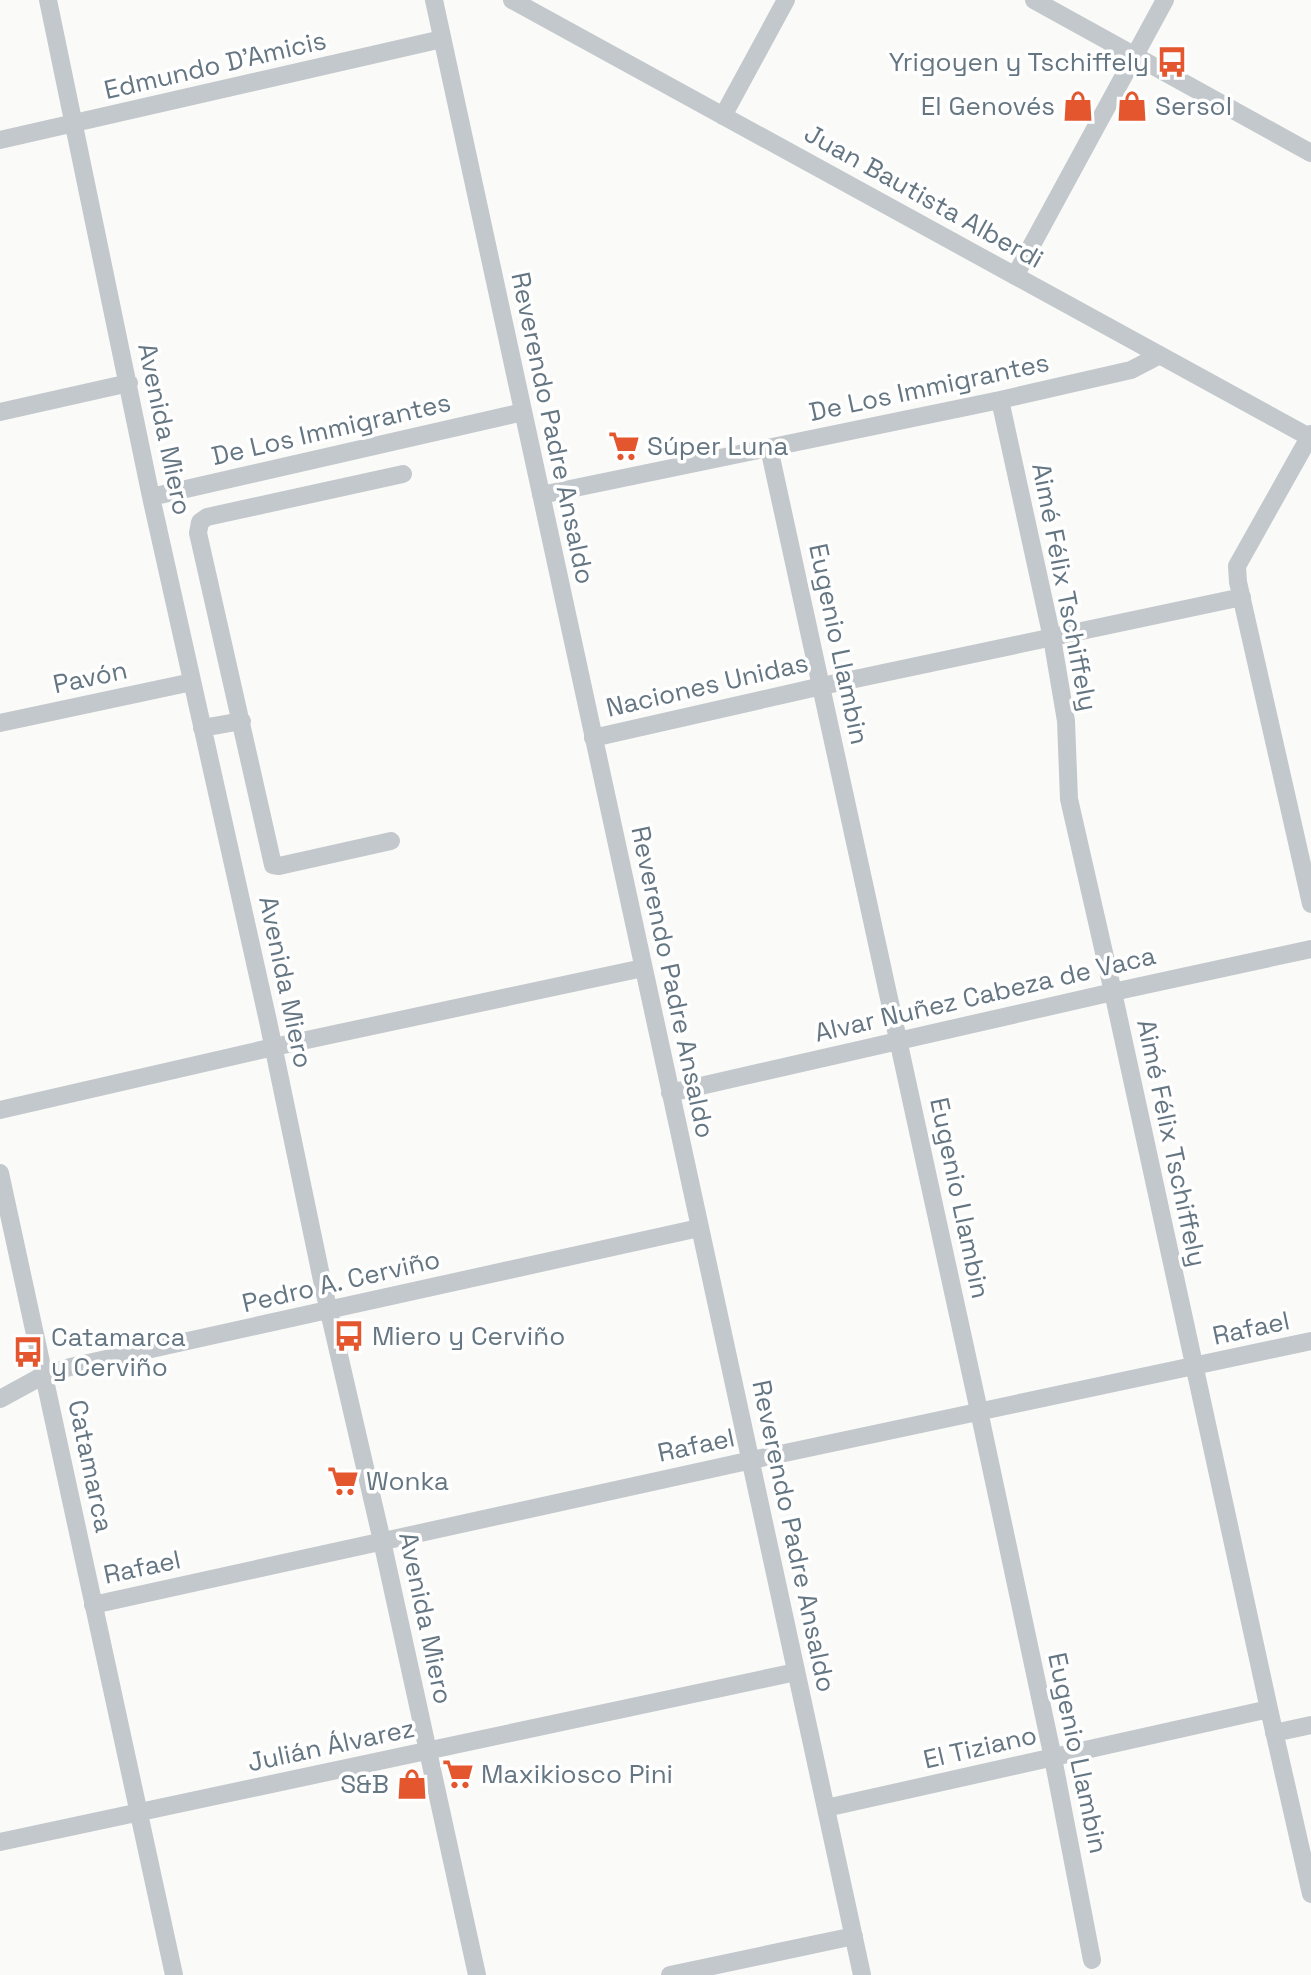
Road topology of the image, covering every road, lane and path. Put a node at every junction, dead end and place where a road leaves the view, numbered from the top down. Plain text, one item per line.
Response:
1 (48, 0) edge
2 (434, 0) edge
3 (512, 0) edge
4 (786, 0) edge
5 (1034, 0) edge
6 (1165, 0) edge
7 (442, 39) junction
8 (1135, 55) junction
9 (723, 116) junction
10 (75, 124) junction
11 (0, 140) edge
12 (1311, 153) edge
13 (1015, 276) junction
14 (1160, 355) junction
15 (129, 383) junction
16 (1000, 400) junction
17 (0, 412) edge
18 (523, 412) junction
19 (1310, 436) edge
20 (769, 448) junction
21 (403, 474) dead end
22 (541, 495) junction
23 (151, 497) junction
24 (1242, 597) junction
25 (1052, 638) junction
26 (192, 682) junction
27 (822, 686) junction
28 (242, 721) junction
29 (0, 723) edge
30 (202, 728) junction
31 (593, 737) junction
32 (391, 841) dead end
33 (1311, 904) edge
34 (1311, 950) edge
35 (643, 968) junction
36 (1113, 992) junction
37 (899, 1040) junction
38 (274, 1048) junction
39 (670, 1093) junction
40 (0, 1110) edge
41 (0, 1174) edge
42 (5, 1222) edge
43 (699, 1228) junction
44 (329, 1311) junction
45 (1311, 1341) edge
46 (1194, 1367) junction
47 (44, 1375) junction
48 (0, 1399) edge
49 (979, 1411) junction
50 (752, 1460) junction
51 (382, 1541) junction
52 (93, 1605) junction
53 (796, 1672) junction
54 (1269, 1709) junction
55 (1311, 1725) edge
56 (1274, 1733) junction
57 (428, 1751) junction
58 (1053, 1758) junction
59 (826, 1808) junction
60 (138, 1813) junction
61 (0, 1843) edge
62 (1311, 1894) edge
63 (854, 1936) junction
64 (1092, 1960) dead end
65 (174, 1975) edge
66 (477, 1975) edge
67 (670, 1975) edge
68 (862, 1975) edge

1 - 10 street, Avenida Miero
2 - 7 street, Reverendo Padre Ansaldo
3 - 9 street, Juan Bautista Alberdi
4 - 9 street
5 - 8 street
6 - 8 street
7 - 10 street, Edmundo D'Amicis
7 - 18 street, Reverendo Padre Ansaldo
8 - 12 street
8 - 13 street
9 - 13 street, Juan Bautista Alberdi
10 - 11 street, Edmundo D'Amicis
10 - 15 street, Avenida Miero
13 - 14 street, Juan Bautista Alberdi
14 - 16 street, De Los Immigrantes
14 - 19 street, Juan Bautista Alberdi
15 - 17 street
15 - 23 street, Avenida Miero
16 - 20 street, De Los Immigrantes
16 - 25 street, Aimé Félix Tschiffely
18 - 22 street, Reverendo Padre Ansaldo
18 - 23 street, De Los Immigrantes
19 - 24 street
20 - 22 street, De Los Immigrantes
20 - 27 street, Eugenio Llambin
21 - 28 street
22 - 31 street, Reverendo Padre Ansaldo
23 - 26 street, Avenida Miero
24 - 25 street, Naciones Unidas
24 - 33 street
25 - 27 street, Naciones Unidas
25 - 36 street, Aimé Félix Tschiffely
26 - 29 street, Pavón
26 - 30 street, Avenida Miero
27 - 31 street, Naciones Unidas
27 - 37 street, Eugenio Llambin
28 - 30 street
28 - 32 street
30 - 38 street, Avenida Miero
31 - 35 street, Reverendo Padre Ansaldo
34 - 36 street, Alvar Nuñez Cabeza de Vaca
35 - 38 street
35 - 39 street, Reverendo Padre Ansaldo
36 - 37 street, Alvar Nuñez Cabeza de Vaca
36 - 46 street, Aimé Félix Tschiffely
37 - 39 street, Alvar Nuñez Cabeza de Vaca
37 - 49 street, Eugenio Llambin
38 - 40 street
38 - 44 street, Avenida Miero
39 - 43 street, Reverendo Padre Ansaldo
41 - 42 street, Catamarca
42 - 47 street, Catamarca
43 - 44 street, Pedro A. Cerviño
43 - 50 street, Reverendo Padre Ansaldo
44 - 47 street, Pedro A. Cerviño
44 - 51 street, Avenida Miero
45 - 46 street, Rafael
46 - 49 street, Rafael
46 - 54 street, Aimé Félix Tschiffely
47 - 48 street, Pedro A. Cerviño
47 - 52 street, Catamarca
49 - 50 street, Rafael
49 - 58 street, Eugenio Llambin
50 - 51 street, Rafael
50 - 53 street, Reverendo Padre Ansaldo
51 - 52 street, Rafael
51 - 57 street, Avenida Miero
52 - 60 street, Catamarca
53 - 57 street, Julián Álvarez
53 - 59 street, Reverendo Padre Ansaldo
54 - 56 street, Aimé Félix Tschiffely
54 - 58 street, El Tiziano
55 - 56 street
56 - 62 street, Aimé Félix Tschiffely
57 - 60 street, Julián Álvarez
57 - 66 street, Avenida Miero
58 - 59 street, El Tiziano
58 - 64 street, Eugenio Llambin
59 - 63 street, Reverendo Padre Ansaldo
60 - 61 street, Julián Álvarez
60 - 65 street, Catamarca
63 - 67 street
63 - 68 street, Reverendo Padre Ansaldo

